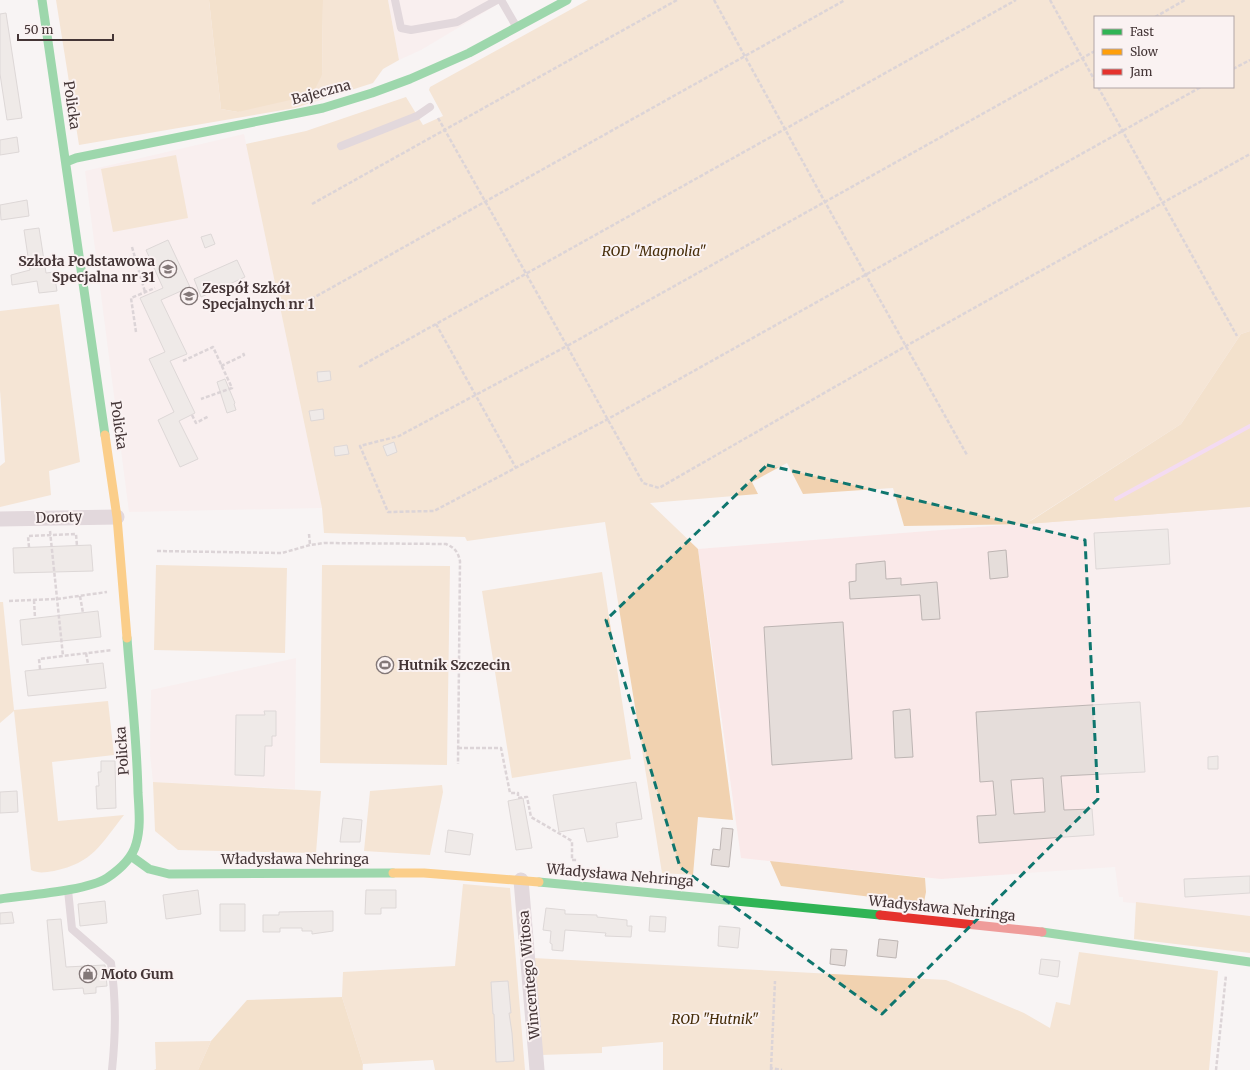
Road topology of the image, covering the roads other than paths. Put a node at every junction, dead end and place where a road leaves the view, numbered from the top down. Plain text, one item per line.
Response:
1 (42, 0) edge
2 (395, 0) edge
3 (497, 0) edge
4 (501, 0) edge
5 (543, 0) edge
6 (567, 0) edge
7 (548, 11) junction
8 (517, 28) junction
9 (430, 107) dead end
10 (341, 146) dead end
11 (66, 162) junction
12 (117, 517) junction
13 (0, 519) edge
14 (131, 856) junction
15 (521, 880) junction
16 (68, 889) junction
17 (0, 899) edge
18 (1250, 962) edge
19 (112, 1070) edge
20 (537, 1070) edge

1 - 11 street, Policka
2 - 3 lane
4 - 8 lane
5 - 7 lane
6 - 7 street, Bajeczna
7 - 8 street, Bajeczna
8 - 11 street, Bajeczna
9 - 10 lane
11 - 12 street, Policka
12 - 13 street, Doroty
12 - 14 street, Policka
14 - 15 street, Władysława Nehringa
14 - 16 street
15 - 18 street, Władysława Nehringa
15 - 20 street, Wincentego Witosa
16 - 17 street
16 - 19 lane

